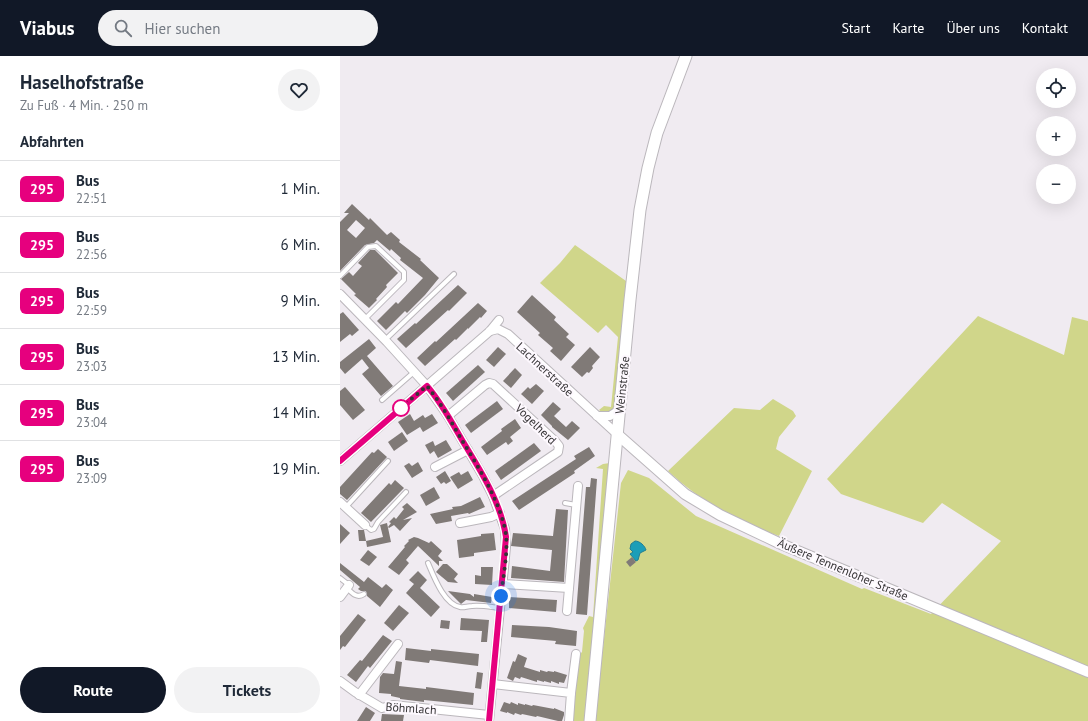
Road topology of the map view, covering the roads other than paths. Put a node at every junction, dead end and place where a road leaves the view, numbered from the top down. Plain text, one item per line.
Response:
1 (686, 56) edge
2 (454, 274) dead end
3 (340, 276) edge
4 (340, 294) edge
5 (365, 319) junction
6 (499, 320) dead end
7 (490, 330) junction
8 (385, 340) junction
9 (414, 372) junction
10 (427, 386) junction
11 (382, 400) dead end
12 (619, 410) junction
13 (448, 416) junction
14 (597, 416) junction
15 (617, 434) junction
16 (468, 450) junction
17 (340, 461) edge
18 (388, 461) dead end
19 (435, 468) dead end
20 (578, 486) dead end
21 (406, 492) dead end
22 (493, 496) junction
23 (565, 503) dead end
24 (343, 505) edge
25 (576, 505) junction
26 (500, 513) junction
27 (460, 523) dead end
28 (365, 525) joint
29 (428, 563) dead end
30 (340, 578) edge
31 (502, 584) junction
32 (348, 587) junction
33 (569, 588) junction
34 (364, 594) dead end
35 (340, 597) edge
36 (500, 608) junction
37 (567, 611) dead end
38 (398, 644) dead end
39 (576, 654) dead end
40 (1088, 672) edge
41 (340, 681) edge
42 (493, 684) junction
43 (571, 693) junction
44 (359, 695) junction
45 (489, 718) edge
46 (568, 721) edge
47 (590, 721) edge

1 - 12 main road, Weinstraße
2 - 8 lane
3 - 5 lane
4 - 5 street
5 - 8 street
6 - 7 street
7 - 10 street
7 - 14 street, Lachnerstraße
8 - 9 street
9 - 10 street
9 - 11 lane
10 - 13 street
10 - 17 street
12 - 14 street
12 - 15 main road, Weinstraße
13 - 16 street
13 - 22 street, Vogelherd
14 - 15 street, Lachnerstraße
15 - 40 street, Äußere Tennenloher Straße
15 - 47 main road, Weinstraße
16 - 19 street
16 - 22 street
18 - 24 lane
20 - 25 street
21 - 28 lane
22 - 26 street
23 - 25 lane
24 - 28 street
25 - 33 street
26 - 27 street
26 - 31 street
29 - 36 lane
30 - 32 lane
31 - 33 street
31 - 36 street
32 - 34 lane
32 - 35 street
33 - 37 street
36 - 42 street
38 - 44 street
39 - 43 street
41 - 44 street, Böhmlach
42 - 43 street
42 - 45 street
43 - 46 street
44 - 45 street, Böhmlach

